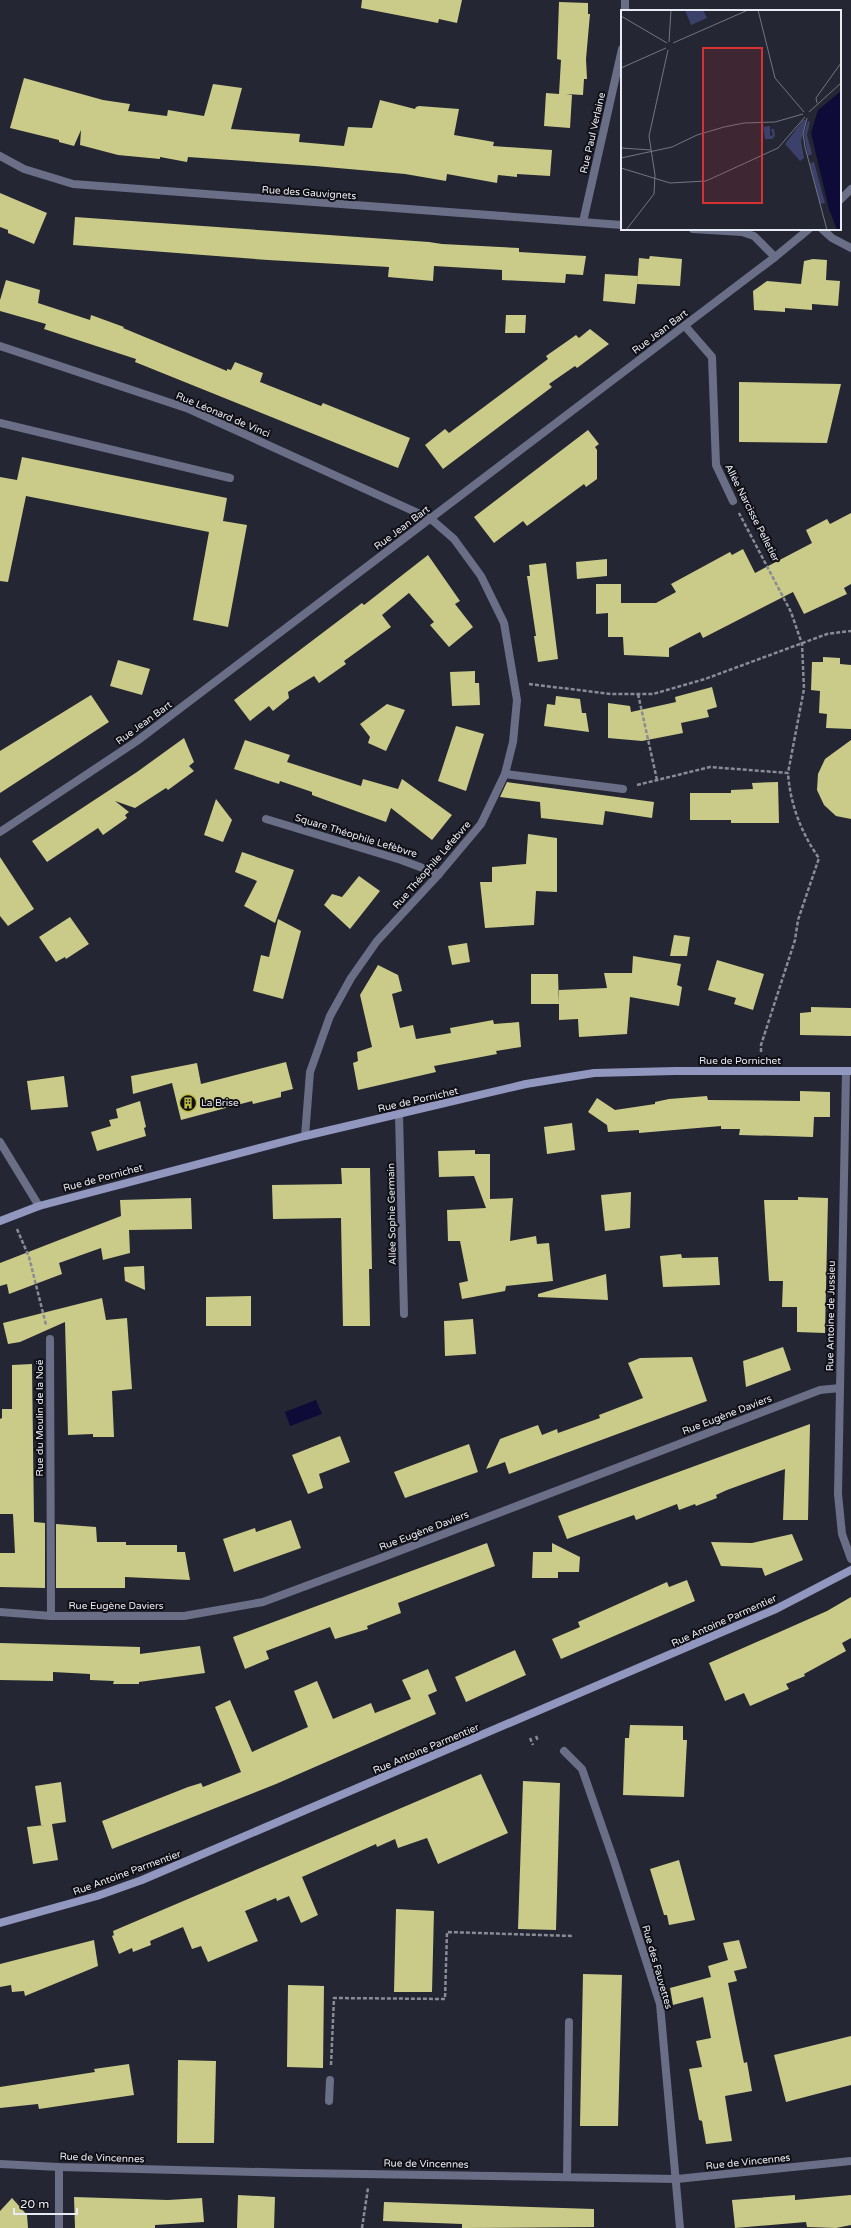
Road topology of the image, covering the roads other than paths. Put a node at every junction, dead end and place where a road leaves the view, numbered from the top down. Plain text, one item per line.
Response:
1 (621, 53) edge
2 (0, 156) edge
3 (851, 189) edge
4 (841, 199) edge
5 (583, 222) junction
6 (621, 224) edge
7 (710, 230) edge
8 (808, 230) edge
9 (823, 230) edge
10 (851, 248) edge
11 (775, 257) junction
12 (685, 326) junction
13 (0, 346) edge
14 (0, 423) edge
15 (230, 478) dead end
16 (733, 501) road end
17 (431, 519) junction
18 (505, 774) junction
19 (623, 789) road end
20 (266, 819) dead end
21 (0, 832) edge
22 (439, 874) junction
23 (848, 1071) edge
24 (399, 1114) junction
25 (305, 1136) junction
26 (0, 1142) edge
27 (39, 1206) junction
28 (0, 1221) edge
29 (404, 1314) dead end
30 (50, 1340) road end
31 (840, 1388) junction
32 (851, 1559) edge
33 (851, 1570) edge
34 (0, 1612) edge
35 (51, 1616) junction
36 (564, 1751) dead end
37 (0, 1923) edge
38 (569, 2022) dead end
39 (330, 2080) road end
40 (329, 2101) dead end
41 (851, 2161) edge
42 (0, 2164) edge
43 (59, 2167) junction
44 (567, 2177) junction
45 (677, 2179) junction
46 (59, 2228) edge
47 (680, 2228) edge

1 - 5 street, Rue Paul Verlaine
2 - 5 street, Rue des Gauvignets
3 - 4 street
5 - 6 street, Rue des Gauvignets
7 - 11 street
8 - 11 street, Rue Jean Bart
9 - 10 street
11 - 12 street, Rue Jean Bart
12 - 16 street, Allée Narcisse Pelletier
12 - 17 street, Rue Jean Bart
13 - 17 street, Rue Léonard de Vinci
14 - 15 street
17 - 18 street, Rue Théophile Lefebvre
17 - 21 street, Rue Jean Bart
18 - 19 street
18 - 22 street, Rue Théophile Lefebvre
20 - 22 street, Square Théophile Lefèbvre
22 - 25 street, Rue Théophile Lefebvre
23 - 24 main road, Rue de Pornichet
23 - 31 street, Rue Antoine de Jussieu
24 - 25 main road, Rue de Pornichet
24 - 29 street, Allée Sophie Germain
25 - 27 main road, Rue de Pornichet
26 - 27 street
27 - 28 main road, Rue de Pornichet
30 - 35 street, Rue du Moulin de la Noë
31 - 32 street, Rue Antoine de Jussieu
31 - 35 street, Rue Eugène Daviers
33 - 37 main road, Rue Antoine Parmentier
34 - 35 street, Rue Eugène Daviers
36 - 45 street, Rue des Fauvettes
38 - 44 street
39 - 40 street
41 - 45 street, Rue de Vincennes
42 - 43 street, Rue de Vincennes
43 - 44 street, Rue de Vincennes
43 - 46 street
44 - 45 street, Rue de Vincennes
45 - 47 street, Rue des Fauvettes

